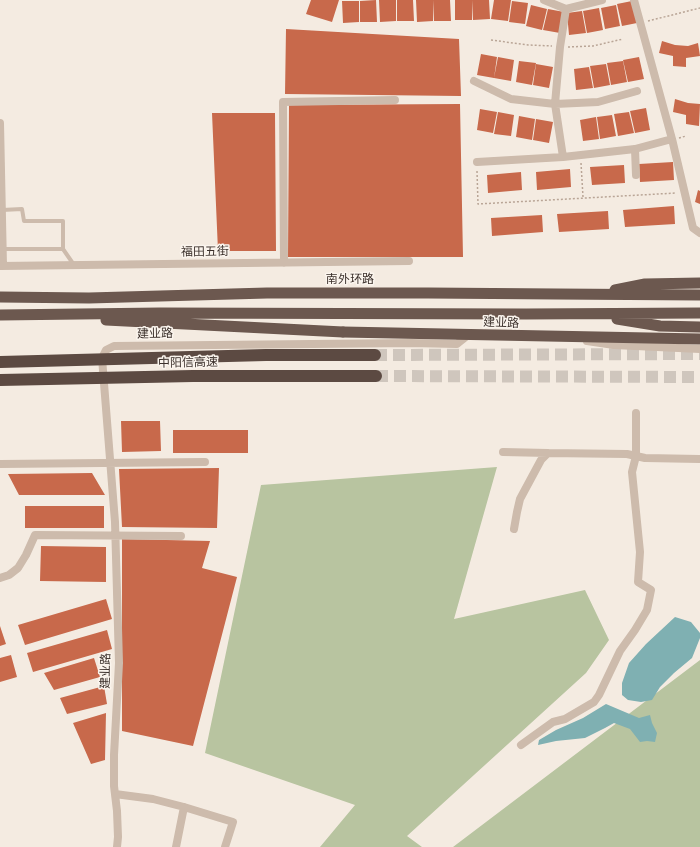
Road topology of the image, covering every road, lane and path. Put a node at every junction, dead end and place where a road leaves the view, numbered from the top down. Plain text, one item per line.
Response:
1 (544, 0) edge
2 (602, 0) edge
3 (634, 0) edge
4 (700, 8) edge
5 (566, 9) junction
6 (640, 23) junction
7 (624, 39) dead end
8 (491, 40) dead end
9 (560, 47) junction
10 (474, 82) dead end
11 (637, 91) dead end
12 (395, 100) dead end
13 (555, 104) junction
14 (0, 123) edge
15 (672, 139) junction
16 (635, 149) junction
17 (581, 155) junction
18 (563, 157) junction
19 (477, 162) joint
20 (636, 175) dead end
21 (684, 192) junction
22 (583, 198) junction
23 (2, 210) junction
24 (700, 232) edge
25 (2, 249) junction
26 (63, 249) junction
27 (410, 262) dead end
28 (284, 263) junction
29 (74, 265) junction
30 (1, 266) edge
31 (700, 283) edge
32 (590, 294) junction
33 (700, 295) edge
34 (0, 297) edge
35 (700, 313) edge
36 (585, 314) junction
37 (0, 315) edge
38 (700, 327) edge
39 (700, 339) edge
40 (700, 349) edge
41 (375, 355) tunnel mouth
42 (0, 362) edge
43 (376, 376) tunnel mouth
44 (0, 380) edge
45 (636, 413) dead end
46 (503, 452) dead end
47 (548, 453) junction
48 (636, 456) junction
49 (700, 459) edge
50 (205, 462) dead end
51 (111, 463) junction
52 (0, 464) edge
53 (514, 529) dead end
54 (115, 535) junction
55 (181, 536) dead end
56 (0, 578) edge
57 (521, 745) dead end
58 (115, 794) junction
59 (184, 807) junction
60 (117, 847) edge
61 (176, 847) edge
62 (225, 847) edge

1 - 5 street
2 - 5 street
3 - 6 street
4 - 6 path
5 - 9 street
6 - 15 street
7 - 9 path
8 - 9 path
9 - 13 street
10 - 13 street
11 - 13 street
12 - 28 street
13 - 18 street
14 - 23 street
15 - 16 street
15 - 21 street
16 - 17 street
16 - 20 street
17 - 18 street
17 - 22 path
18 - 19 street
19 - 22 path
21 - 22 path
21 - 24 street
23 - 25 street
23 - 26 lane
25 - 26 lane
25 - 30 street
26 - 29 lane
27 - 28 street, 福田五街
28 - 29 street, 福田五街
29 - 30 street, 福田五街
31 - 32 highway
32 - 33 highway, 南外环路
32 - 34 highway, 南外环路
35 - 36 highway
36 - 37 highway
36 - 38 highway
37 - 39 highway, bridge
40 - 51 street, 建业路
41 - 42 highway, 中阳信高速, bridge
43 - 44 highway, 中阳信高速, bridge
45 - 48 street
46 - 47 street
47 - 48 street
47 - 53 street
48 - 49 street
48 - 57 street
50 - 51 street
51 - 52 street
51 - 54 street, 建业路
54 - 55 street
54 - 56 street
54 - 58 street, 建业路
58 - 59 street
58 - 60 street, 建业路
59 - 61 street
59 - 62 street

